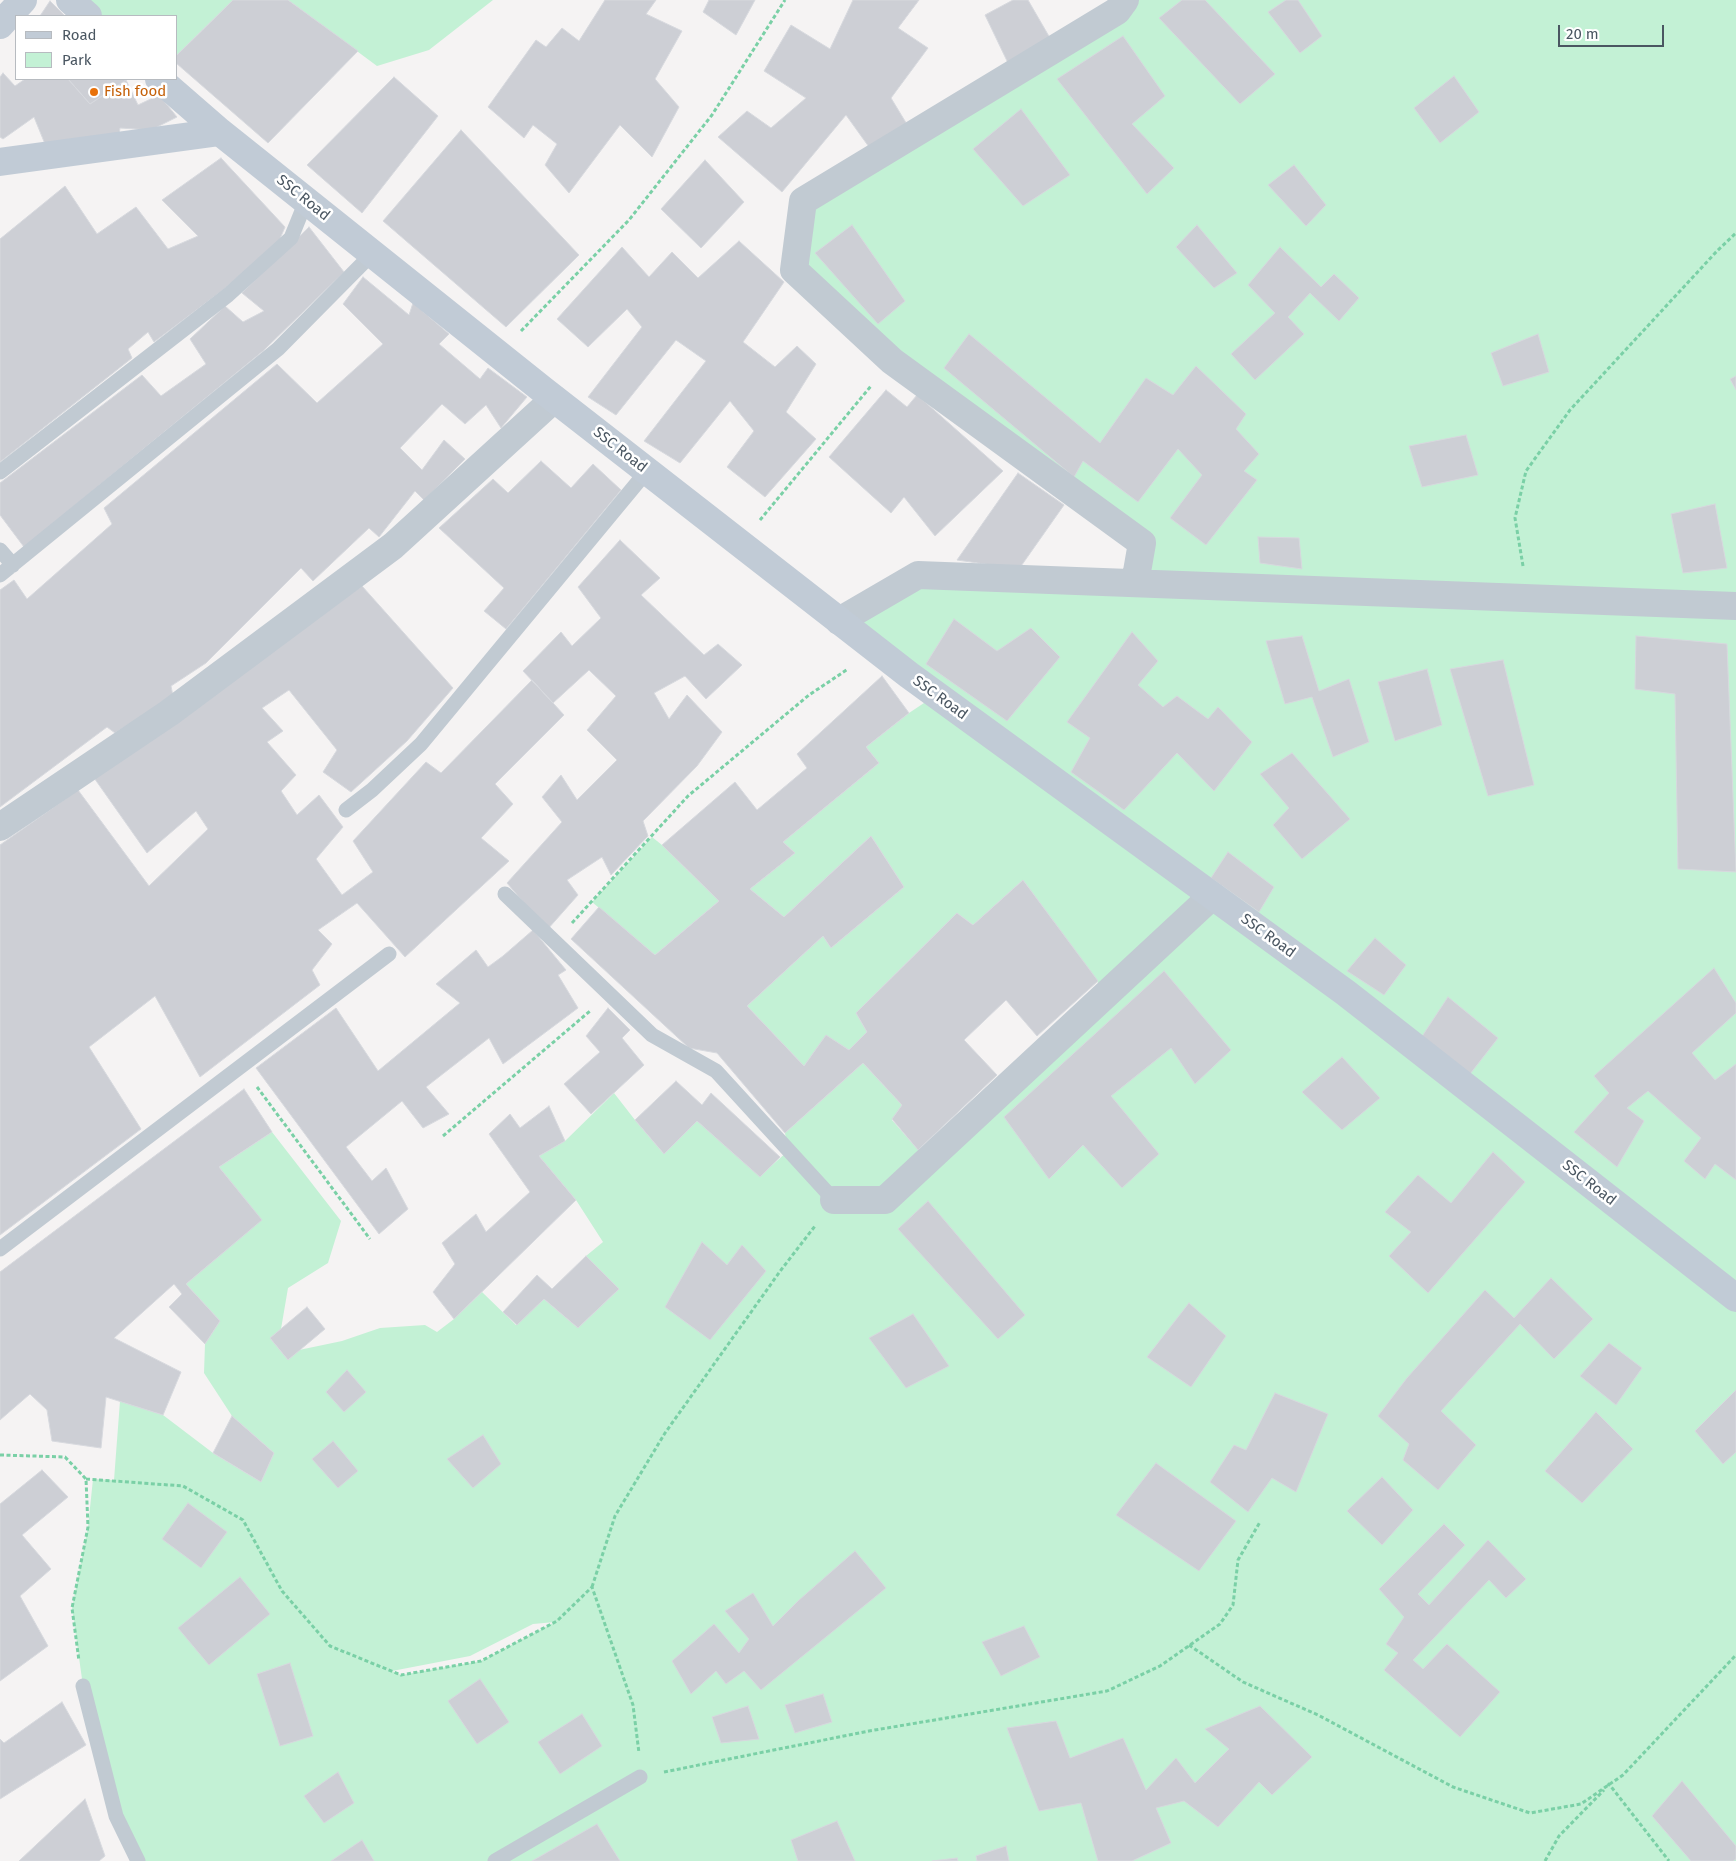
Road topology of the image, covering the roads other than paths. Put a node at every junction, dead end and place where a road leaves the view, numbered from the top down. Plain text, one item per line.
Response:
1 (23, 0) edge
2 (70, 0) edge
3 (1126, 0) edge
4 (87, 15) edge
5 (0, 25) edge
6 (160, 80) edge
7 (220, 132) junction
8 (0, 162) edge
9 (306, 202) junction
10 (372, 254) junction
11 (554, 399) junction
12 (647, 471) junction
13 (0, 472) edge
14 (0, 550) edge
15 (13, 565) junction
16 (0, 574) edge
17 (1135, 583) junction
18 (1736, 606) edge
19 (839, 620) junction
20 (346, 810) dead end
21 (0, 826) edge
22 (505, 894) dead end
23 (1212, 896) junction
24 (389, 954) dead end
25 (834, 1200) joint
26 (0, 1249) edge
27 (1736, 1298) edge
28 (83, 1686) road end
29 (640, 1777) road end
30 (138, 1861) edge
31 (495, 1861) edge

1 - 5 street
2 - 4 street
3 - 17 street
6 - 7 street, SSC Road
7 - 8 street
7 - 9 street, SSC Road
9 - 10 street, SSC Road
9 - 13 lane
10 - 11 street, SSC Road
10 - 15 lane
11 - 12 street, SSC Road
11 - 21 street
12 - 19 street, SSC Road
12 - 20 lane
14 - 15 lane
15 - 16 lane
17 - 18 street
17 - 19 street
19 - 23 street, SSC Road
22 - 25 lane
23 - 25 street
23 - 27 street, SSC Road
24 - 26 lane
28 - 30 lane
29 - 31 lane

